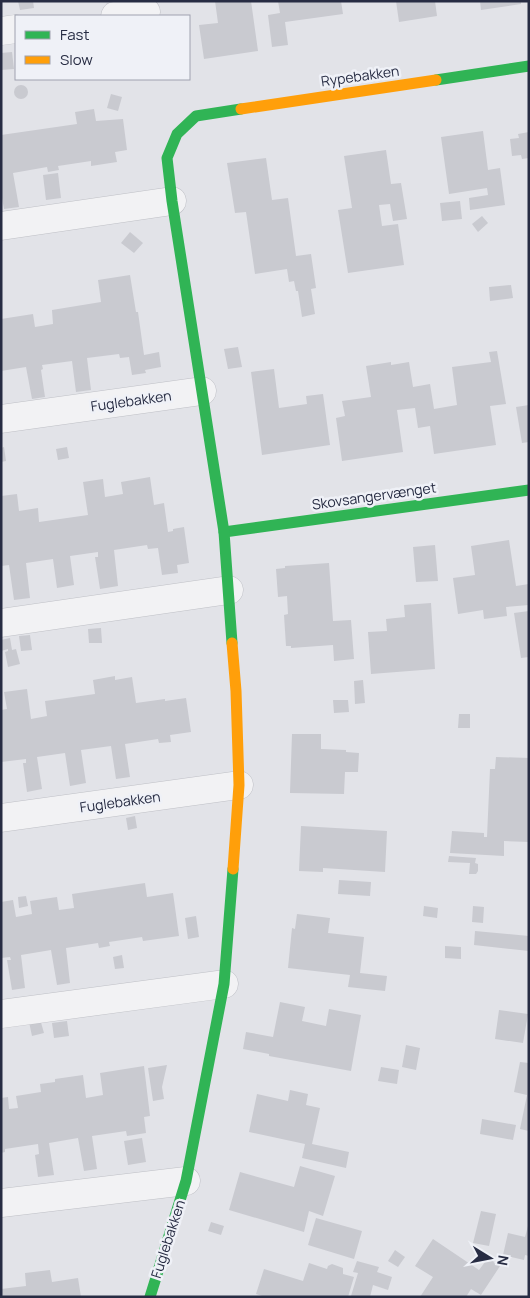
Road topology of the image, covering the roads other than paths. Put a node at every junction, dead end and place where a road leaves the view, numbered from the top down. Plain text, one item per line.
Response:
1 (146, 10) edge
2 (120, 15) edge
3 (15, 29) edge
4 (1, 31) edge
5 (529, 66) edge
6 (196, 116) joint
7 (172, 201) junction
8 (1, 226) edge
9 (202, 391) junction
10 (1, 419) edge
11 (529, 490) edge
12 (224, 532) junction
13 (229, 590) junction
14 (1, 623) edge
15 (240, 785) junction
16 (1, 818) edge
17 (224, 984) junction
18 (1, 1014) edge
19 (186, 1181) junction
20 (1, 1203) edge
21 (150, 1297) edge

1 - 2 street
3 - 4 street
5 - 6 street, Rypebakken
6 - 7 street, Fuglebakken
7 - 8 street
7 - 9 street, Fuglebakken
9 - 10 street, Fuglebakken
9 - 12 street, Fuglebakken
11 - 12 street, Skovsangervænget
12 - 13 street, Fuglebakken
13 - 14 street
13 - 15 street, Fuglebakken
15 - 16 street, Fuglebakken
15 - 17 street, Fuglebakken
17 - 18 street
17 - 19 street, Fuglebakken
19 - 20 street, Fuglebakken
19 - 21 street, Fuglebakken

